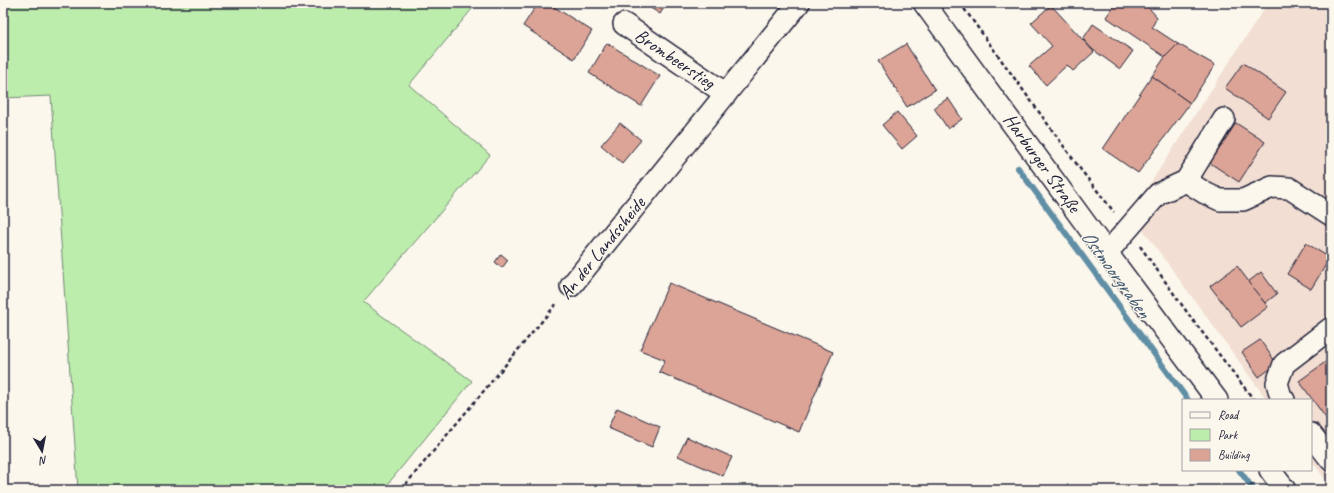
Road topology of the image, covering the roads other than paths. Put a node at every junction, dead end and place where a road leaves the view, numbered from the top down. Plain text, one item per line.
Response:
1 (799, 3) edge
2 (924, 3) edge
3 (624, 24) dead end
4 (726, 94) junction
5 (1224, 119) dead end
6 (1186, 181) junction
7 (1331, 215) edge
8 (1107, 253) junction
9 (571, 286) road end
10 (1331, 328) edge
11 (1216, 399) edge
12 (1283, 399) edge
13 (1312, 435) edge
14 (1331, 460) edge
15 (1271, 471) edge
16 (1284, 490) edge

1 - 4 street, An der Landscheide
2 - 8 street, Harburger Straße
3 - 4 street, Brombeerstieg
4 - 9 street, An der Landscheide
5 - 6 street
6 - 7 street
6 - 8 street
8 - 11 street, Harburger Straße
10 - 12 street
13 - 14 street
15 - 16 street

